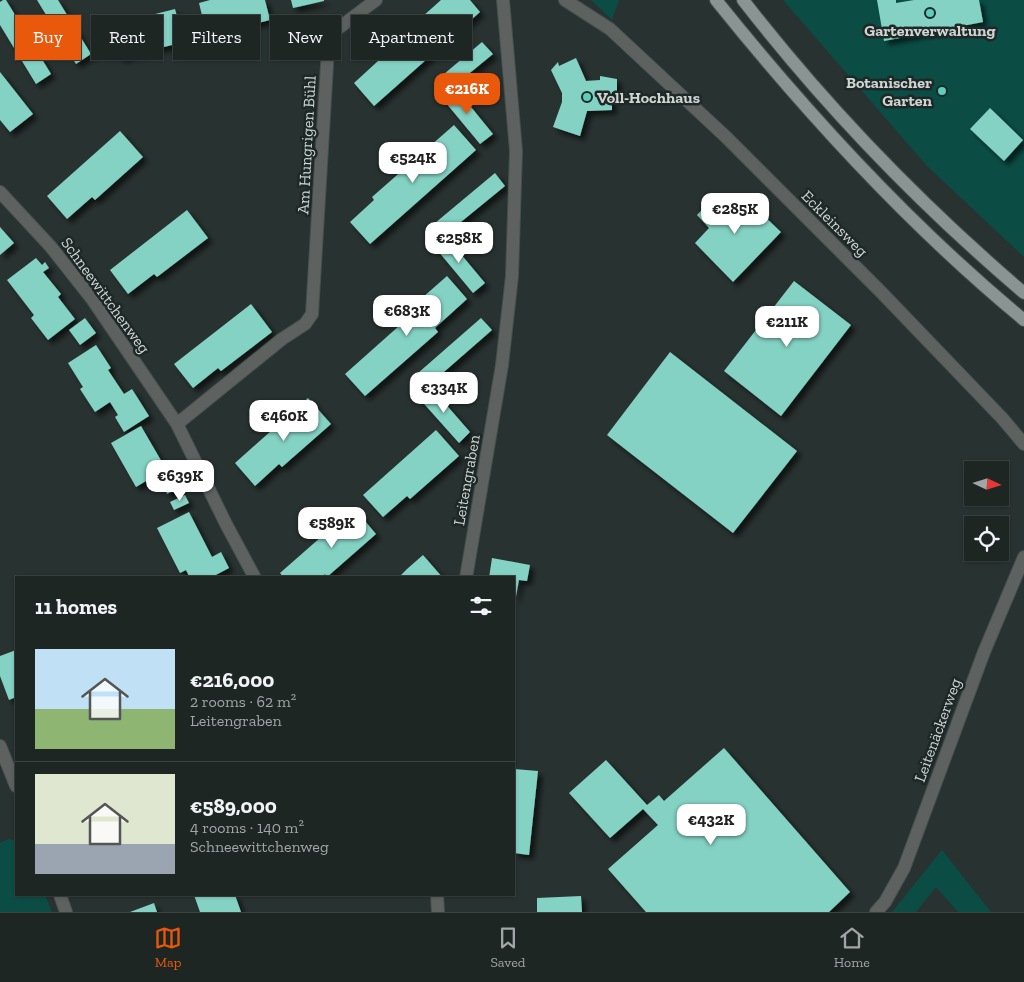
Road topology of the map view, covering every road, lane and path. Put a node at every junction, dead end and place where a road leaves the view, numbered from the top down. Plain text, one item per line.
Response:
1 (376, 0) edge
2 (503, 0) edge
3 (565, 0) edge
4 (716, 0) edge
5 (743, 0) edge
6 (0, 192) edge
7 (1024, 293) edge
8 (1024, 320) edge
9 (177, 424) junction
10 (1024, 444) edge
11 (1024, 557) edge
12 (254, 576) edge
13 (466, 576) edge
14 (0, 746) edge
15 (15, 784) edge
16 (60, 896) edge
17 (437, 896) edge
18 (66, 912) edge
19 (438, 912) edge
20 (876, 912) edge

1 - 9 street, Am Hungrigen Bühl
2 - 13 street, Leitengraben
3 - 10 street, Eckleinsweg
4 - 8 main road
5 - 7 main road
6 - 9 street, Schneewittchenweg
9 - 12 street, Schneewittchenweg
11 - 20 street, Leitenäckerweg
14 - 15 street
16 - 18 street
17 - 19 street

